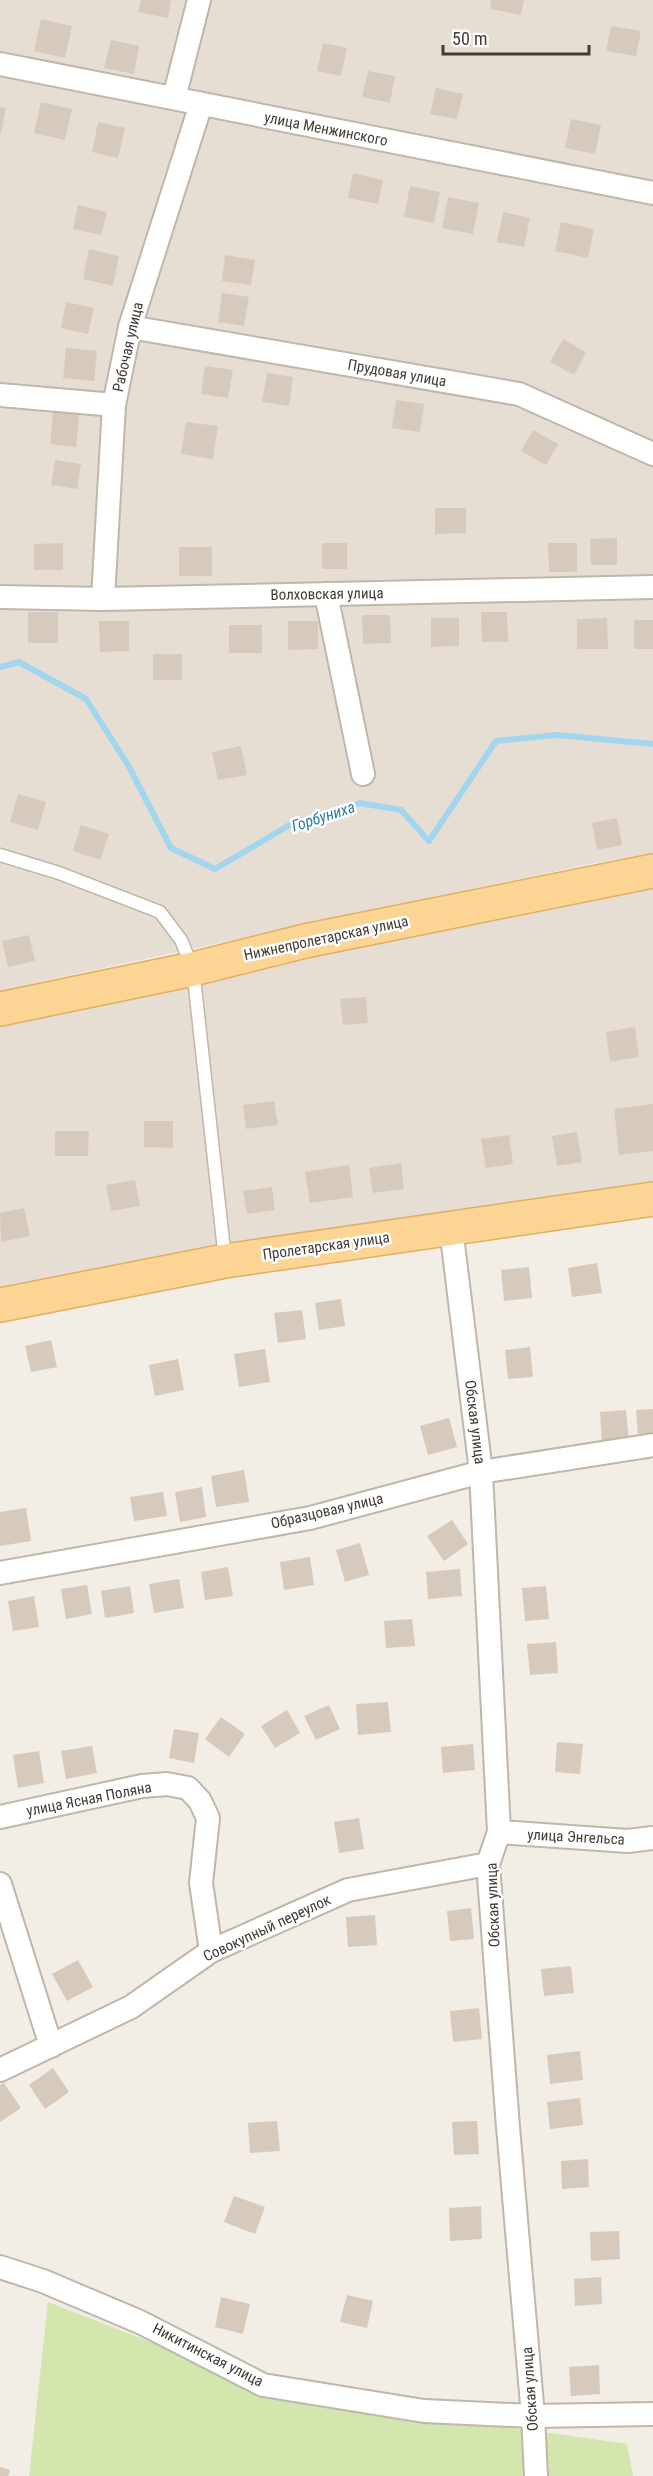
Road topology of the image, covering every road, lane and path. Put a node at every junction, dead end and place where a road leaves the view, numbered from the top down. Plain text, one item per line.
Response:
1 (199, 0) edge
2 (0, 64) edge
3 (174, 98) junction
4 (201, 104) junction
5 (653, 193) edge
6 (130, 327) junction
7 (0, 395) edge
8 (114, 405) junction
9 (653, 454) edge
10 (653, 586) edge
11 (327, 594) junction
12 (0, 597) edge
13 (103, 599) junction
14 (363, 774) dead end
15 (0, 855) edge
16 (653, 871) edge
17 (193, 969) junction
18 (0, 1009) edge
19 (653, 1199) edge
20 (451, 1228) junction
21 (225, 1261) junction
22 (0, 1305) edge
23 (653, 1445) edge
24 (481, 1472) junction
25 (0, 1573) edge
26 (0, 1817) edge
27 (499, 1832) junction
28 (653, 1838) edge
29 (488, 1864) junction
30 (0, 1884) edge
31 (211, 1950) junction
32 (51, 2046) junction
33 (0, 2070) edge
34 (0, 2267) edge
35 (653, 2414) edge
36 (533, 2416) junction
37 (536, 2476) edge

1 - 3 street
2 - 3 street, улица Менжинского
3 - 4 street, улица Менжинского
4 - 5 street, улица Менжинского
4 - 6 street, Рабочая улица
6 - 8 street, Рабочая улица
6 - 9 street, Прудовая улица
7 - 8 street
8 - 13 street, Рабочая улица
10 - 11 street, Волховская улица
11 - 13 street, Волховская улица
11 - 14 street
12 - 13 street, Волховская улица
15 - 17 lane
16 - 17 main road, Нижнепролетарская улица
17 - 18 main road, Нижнепролетарская улица
17 - 21 lane
19 - 20 main road, Пролетарская улица
20 - 21 main road, Пролетарская улица
20 - 24 street, Обская улица
21 - 22 main road, Пролетарская улица
23 - 24 street, Образцовая улица
24 - 25 street, Образцовая улица
24 - 27 street, Обская улица
26 - 31 street, улица Ясная Поляна
27 - 28 street, улица Энгельса
27 - 29 street, Обская улица
29 - 31 street, Совокупный переулок
29 - 36 street, Обская улица
30 - 32 street
31 - 32 street, Совокупный переулок
32 - 33 street, Совокупный переулок
34 - 36 street, Никитинская улица
35 - 36 street, Никитинская улица
36 - 37 street, Обская улица

